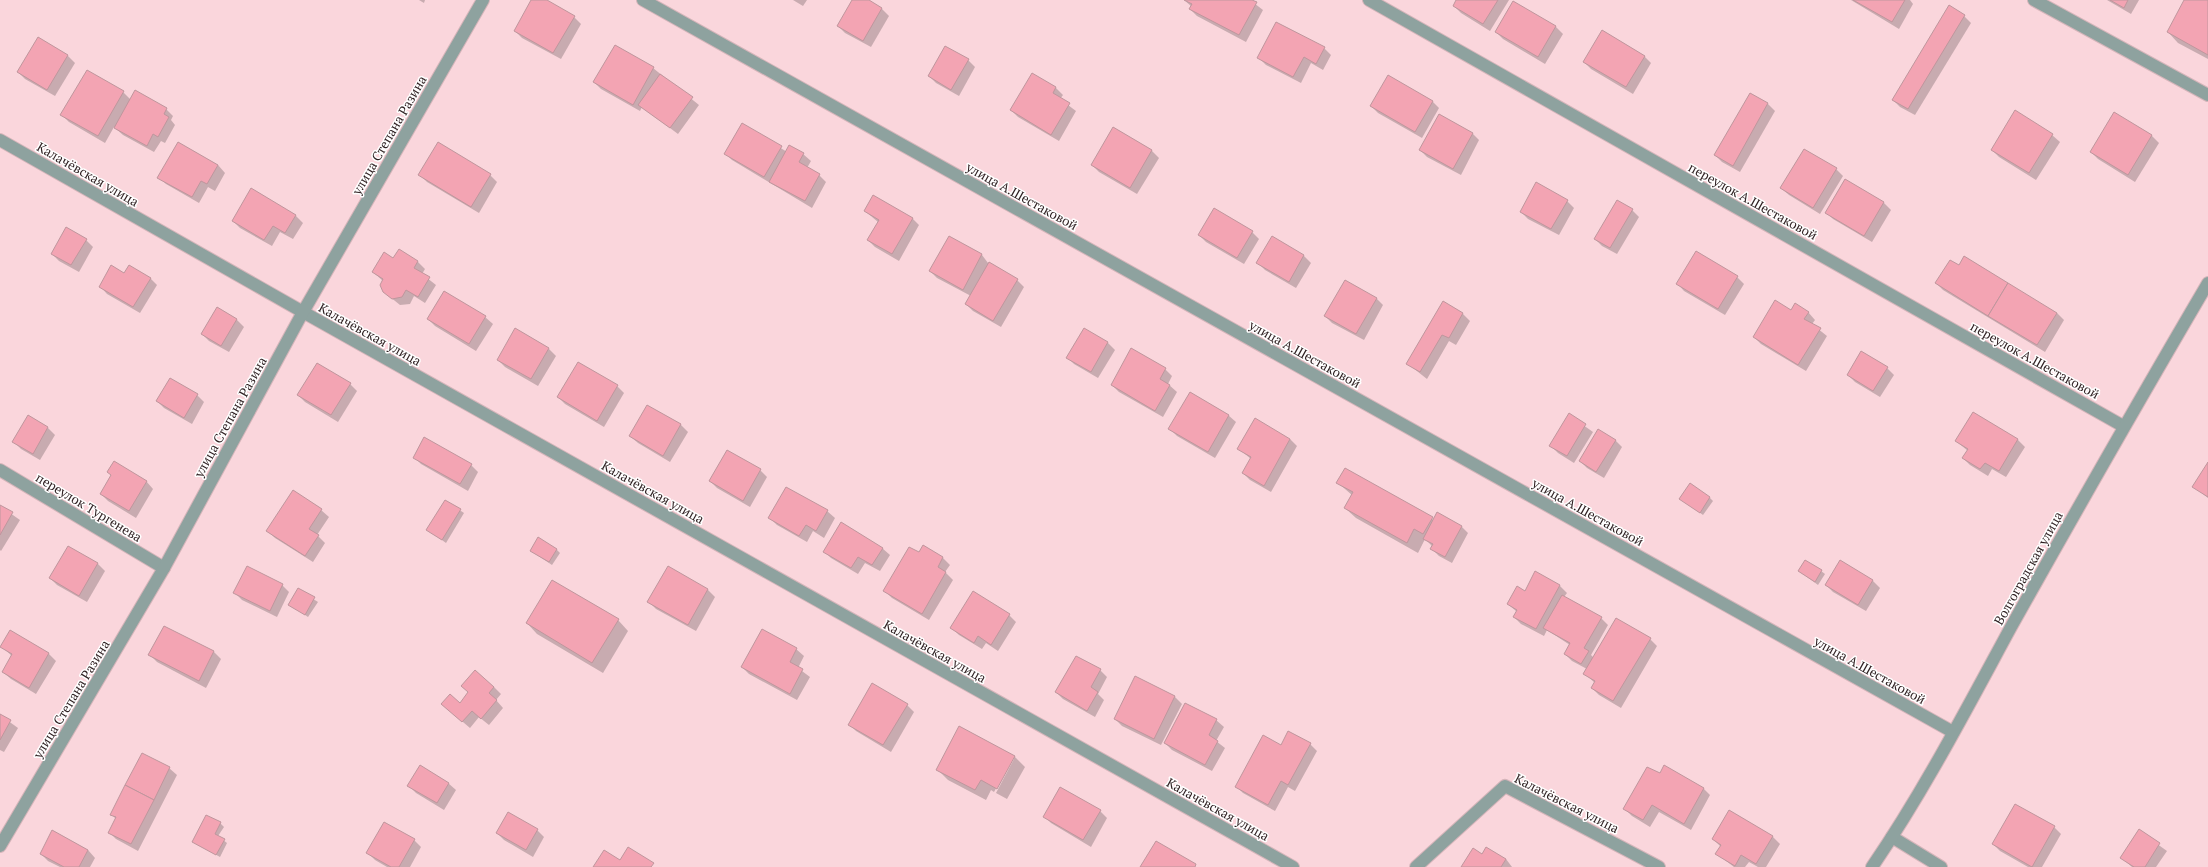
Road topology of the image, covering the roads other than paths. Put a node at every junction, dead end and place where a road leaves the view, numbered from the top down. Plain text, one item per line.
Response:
1 (483, 0) edge
2 (643, 0) edge
3 (1369, 0) edge
4 (2034, 0) edge
5 (2208, 95) edge
6 (0, 140) edge
7 (2208, 283) edge
8 (303, 312) junction
9 (2123, 426) junction
10 (0, 470) edge
11 (164, 568) junction
12 (1953, 732) junction
13 (1892, 838) junction
14 (0, 846) edge
15 (1293, 867) edge
16 (1416, 867) edge
17 (1659, 867) edge
18 (1872, 867) edge
19 (1941, 867) edge

1 - 8 street, улица Степана Разина
2 - 12 street, улица А.Шестаковой
3 - 9 street, переулок А.Шестаковой
4 - 5 street
6 - 8 street, Калачёвская улица
7 - 9 street, Волгоградская улица
8 - 11 street, улица Степана Разина
8 - 15 street, Калачёвская улица
9 - 12 street, Волгоградская улица
10 - 11 street, переулок Тургенева
11 - 14 street, улица Степана Разина
12 - 13 street, Волгоградская улица
13 - 18 street, Волгоградская улица
13 - 19 street
16 - 17 street, Калачёвская улица

